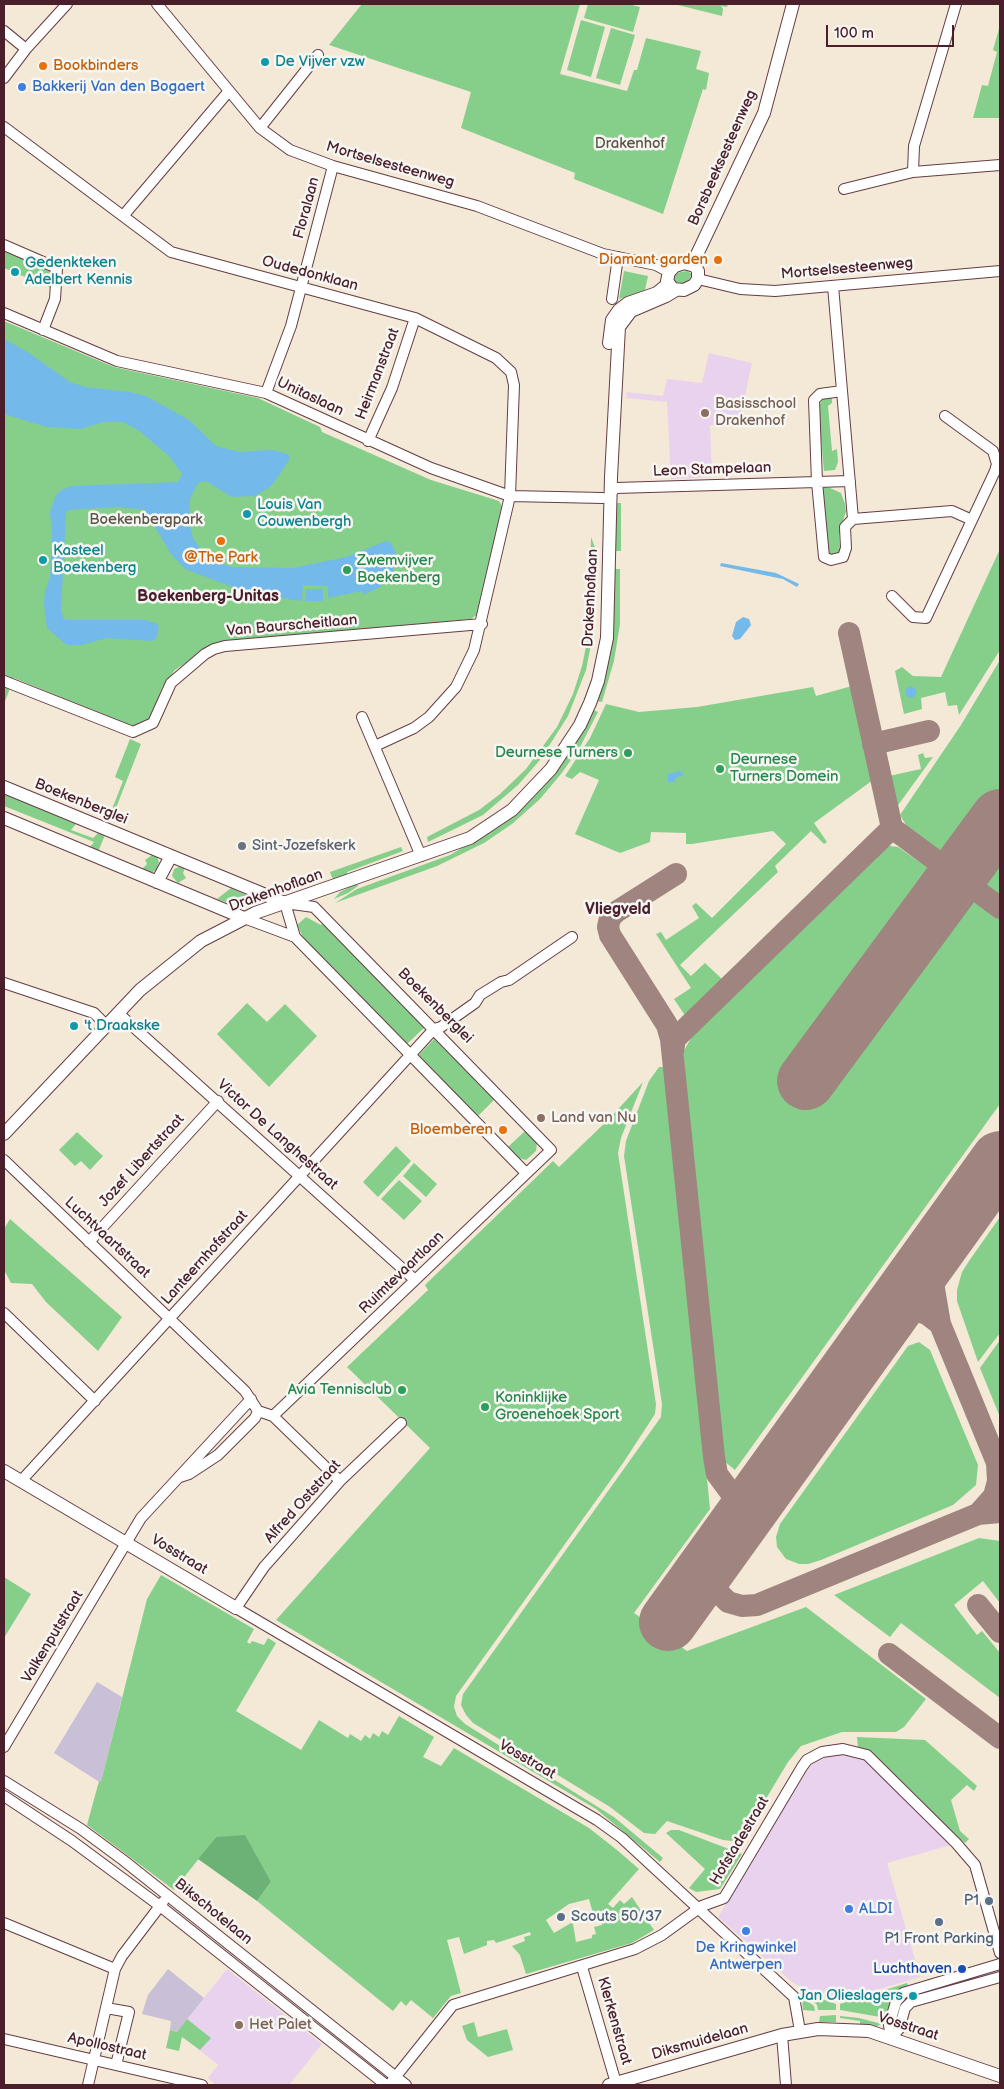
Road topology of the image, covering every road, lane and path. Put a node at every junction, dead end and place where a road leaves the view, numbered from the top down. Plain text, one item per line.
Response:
1 (67, 4) edge
2 (157, 4) edge
3 (793, 4) edge
4 (956, 4) edge
5 (4, 31) edge
6 (26, 49) junction
7 (318, 55) dead end
8 (4, 78) edge
9 (229, 91) junction
10 (4, 127) edge
11 (260, 128) junction
12 (1000, 164) edge
13 (333, 166) junction
14 (914, 172) junction
15 (844, 189) dead end
16 (123, 216) junction
17 (4, 245) edge
18 (618, 257) junction
19 (692, 265) junction
20 (1000, 271) edge
21 (698, 280) junction
22 (671, 282) junction
23 (833, 286) junction
24 (301, 287) junction
25 (612, 299) dead end
26 (4, 314) edge
27 (415, 318) junction
28 (43, 330) junction
29 (842, 391) junction
30 (266, 393) junction
31 (945, 416) dead end
32 (368, 441) junction
33 (850, 481) junction
34 (817, 482) junction
35 (510, 496) junction
36 (606, 496) junction
37 (853, 519) junction
38 (972, 520) junction
39 (892, 596) dead end
40 (482, 624) junction
41 (4, 681) edge
42 (362, 717) dead end
43 (375, 746) junction
44 (4, 787) edge
45 (4, 818) edge
46 (171, 856) junction
47 (421, 856) junction
48 (157, 882) junction
49 (285, 903) junction
50 (244, 918) junction
51 (295, 937) junction
52 (572, 937) dead end
53 (4, 983) edge
54 (118, 1013) junction
55 (106, 1026) junction
56 (434, 1029) junction
57 (410, 1053) junction
58 (218, 1101) junction
59 (4, 1134) edge
60 (551, 1150) joint
61 (4, 1160) edge
62 (526, 1173) junction
63 (300, 1176) junction
64 (89, 1242) junction
65 (415, 1280) junction
66 (4, 1313) edge
67 (171, 1318) junction
68 (251, 1399) junction
69 (95, 1401) junction
70 (258, 1411) junction
71 (273, 1416) junction
72 (401, 1423) dead end
73 (4, 1471) edge
74 (177, 1478) junction
75 (21, 1481) junction
76 (340, 1481) junction
77 (126, 1542) junction
78 (236, 1608) junction
79 (4, 1747) edge
80 (4, 1781) edge
81 (4, 1796) edge
82 (168, 1895) junction
83 (160, 1906) junction
84 (697, 1909) junction
85 (4, 1923) edge
86 (1000, 1953) edge
87 (1000, 1964) edge
88 (582, 1967) junction
89 (115, 1969) junction
90 (1000, 1977) edge
91 (947, 1979) junction
92 (951, 1991) junction
93 (106, 2008) junction
94 (800, 2031) junction
95 (782, 2035) junction
96 (891, 2038) junction
97 (4, 2039) edge
98 (93, 2060) junction
99 (116, 2065) junction
100 (1000, 2076) edge
101 (390, 2082) edge
102 (612, 2084) edge
103 (88, 2085) edge
104 (202, 2085) edge
105 (406, 2085) edge
106 (786, 2085) edge

1 - 6 street
2 - 9 street, Mortselsesteenweg
3 - 19 street, Borsbeeksesteenweg
4 - 14 street
5 - 6 street
6 - 8 street
7 - 11 street
9 - 11 street, Mortselsesteenweg
9 - 16 street
10 - 16 street, Oudedonklaan
11 - 13 street, Mortselsesteenweg
12 - 14 street
13 - 18 street, Mortselsesteenweg
13 - 24 street, Floralaan
14 - 15 street
16 - 24 street, Oudedonklaan
17 - 28 street
18 - 22 street, Mortselsesteenweg
18 - 25 street
19 - 21 street
19 - 22 street
20 - 23 street, Mortselsesteenweg
21 - 22 street
21 - 23 street, Mortselsesteenweg
22 - 36 street, Drakenhoflaan
23 - 29 street
24 - 27 street, Oudedonklaan
24 - 30 street, Floralaan
26 - 28 street, Unitaslaan
27 - 32 street, Heirmanstraat
27 - 35 street, Oudedonklaan
28 - 30 street, Unitaslaan
29 - 33 street
29 - 34 street
30 - 32 street, Unitaslaan
31 - 38 street
32 - 35 street, Unitaslaan
33 - 34 street, Leon Stampelaan
33 - 37 street
34 - 36 street, Leon Stampelaan
34 - 37 street
35 - 36 street, Unitaslaan
35 - 40 street, Oudedonklaan
36 - 47 street, Drakenhoflaan
37 - 38 street
38 - 39 street
40 - 41 street, Van Baurscheitlaan
40 - 43 street, Oudedonklaan
42 - 43 street
43 - 47 street
44 - 46 street, Boekenberglei
45 - 48 street
46 - 48 street
46 - 49 street, Boekenberglei
47 - 49 street, Drakenhoflaan
48 - 50 street
49 - 50 street, Drakenhoflaan
49 - 51 street
49 - 56 street, Boekenberglei
50 - 51 street
50 - 54 street, Drakenhoflaan
51 - 57 street
52 - 56 street, Lanteernhofstraat
53 - 55 street
54 - 55 street, Drakenhoflaan
54 - 58 street, Victor De Langhestraat
55 - 59 street, Drakenhoflaan
56 - 57 street, Lanteernhofstraat
56 - 60 street, Boekenberglei
57 - 62 street
57 - 63 street, Lanteernhofstraat
58 - 63 street, Victor De Langhestraat
58 - 64 street, Jozef Libertstraat
60 - 62 street, Ruimtevaartlaan
61 - 64 street, Luchtvaartstraat
62 - 65 street, Ruimtevaartlaan
63 - 65 street, Victor De Langhestraat
63 - 67 street, Lanteernhofstraat
64 - 67 street, Luchtvaartstraat
65 - 71 street, Ruimtevaartlaan
66 - 69 street
67 - 68 street, Luchtvaartstraat
67 - 69 street, Lanteernhofstraat
68 - 70 street, Luchtvaartstraat
68 - 74 street, Valkenputstraat
69 - 75 street, Lanteernhofstraat
70 - 71 street
70 - 74 street
71 - 76 street
72 - 76 street, Alfred Oststraat
73 - 75 street, Vosstraat
74 - 77 street, Valkenputstraat
75 - 77 street, Vosstraat
76 - 78 street, Alfred Oststraat
77 - 78 street, Vosstraat
77 - 79 street, Valkenputstraat
78 - 84 street, Vosstraat
80 - 82 street, Bikschotelaan
81 - 83 street, Bikschotelaan
82 - 83 street
82 - 101 street, Bikschotelaan
83 - 89 street
83 - 101 street, Bikschotelaan
84 - 86 street, Hofstadestraat
84 - 88 street, Hofstadestraat
84 - 94 street, Vosstraat
85 - 89 street
87 - 91 street
88 - 101 street, Hofstadestraat
88 - 102 street, Klerkenstraat
89 - 93 street
90 - 92 street
91 - 92 street
91 - 96 street
92 - 96 street
93 - 98 street
93 - 99 street
94 - 95 street, Diksmuidelaan
94 - 96 street, Vosstraat
95 - 102 street, Diksmuidelaan
95 - 106 street
96 - 100 street, Vosstraat
97 - 98 street, Apollostraat
98 - 99 street, Apollostraat
98 - 103 street
99 - 104 street, Apollostraat
101 - 105 street, Bikschotelaan

